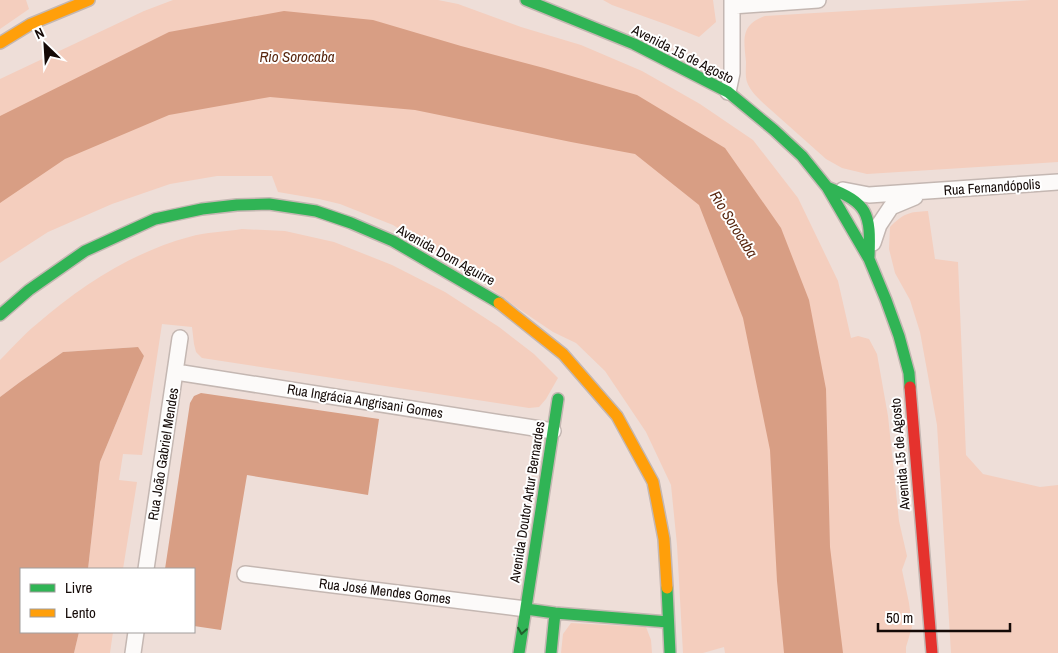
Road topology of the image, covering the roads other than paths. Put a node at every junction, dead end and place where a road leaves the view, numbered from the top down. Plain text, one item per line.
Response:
1 (88, 0) edge
2 (526, 0) edge
3 (818, 0) edge
4 (732, 3) edge
5 (0, 43) edge
6 (728, 92) junction
7 (1058, 182) edge
8 (827, 187) junction
9 (926, 192) junction
10 (869, 195) junction
11 (842, 200) junction
12 (891, 207) junction
13 (868, 228) junction
14 (852, 229) junction
15 (869, 259) junction
16 (0, 315) edge
17 (180, 338) dead end
18 (176, 372) junction
19 (558, 399) dead end
20 (553, 431) junction
21 (146, 568) edge
22 (245, 574) dead end
23 (526, 610) junction
24 (555, 613) junction
25 (668, 622) junction
26 (136, 633) edge
27 (133, 653) edge
28 (519, 653) edge
29 (551, 653) edge
30 (670, 653) edge
31 (932, 653) edge

1 - 5 main road
2 - 6 main road, Avenida 15 de Agosto
3 - 4 street
4 - 6 street
6 - 8 main road, Avenida 15 de Agosto
7 - 9 street, Rua Fernandópolis
8 - 10 street, Rua Fernandópolis
8 - 11 main road, Avenida 15 de Agosto
9 - 10 street, Rua Fernandópolis
9 - 12 street, Rua Fernandópolis
10 - 11 street
11 - 13 main road, Avenida 15 de Agosto
11 - 14 main road, Avenida 15 de Agosto
12 - 13 street, Rua Fernandópolis
12 - 15 street
13 - 14 street
13 - 15 main road, Avenida 15 de Agosto
14 - 15 main road, Avenida 15 de Agosto
15 - 31 main road, Avenida 15 de Agosto
16 - 25 main road, Avenida Dom Aguirre
17 - 18 street, Rua João Gabriel Mendes
18 - 20 street, Rua Ingrácia Angrisani Gomes
18 - 21 street, Rua João Gabriel Mendes
19 - 20 main road, Avenida Doutor Artur Bernardes
20 - 23 main road, Avenida Doutor Artur Bernardes
22 - 23 street, Rua José Mendes Gomes
23 - 24 main road
23 -> 28 main road, Avenida Doutor Artur Bernardes
24 - 25 main road
24 - 29 main road
25 - 30 main road, Avenida Dom Aguirre
26 - 27 street

